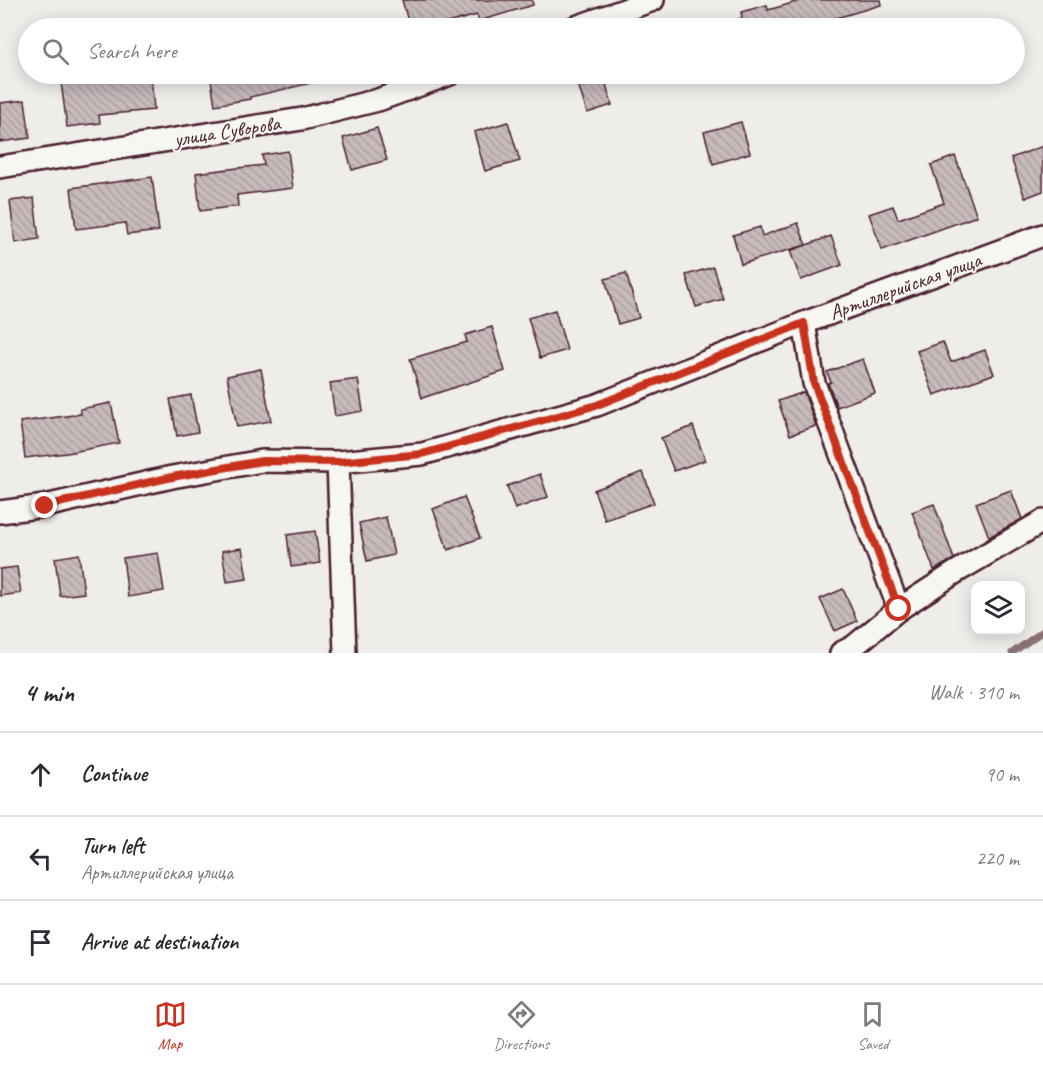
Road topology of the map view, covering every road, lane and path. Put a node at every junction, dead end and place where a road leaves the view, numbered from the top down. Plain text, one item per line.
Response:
1 (653, 0) edge
2 (602, 18) edge
3 (422, 84) edge
4 (0, 167) edge
5 (1043, 236) edge
6 (804, 323) junction
7 (338, 462) junction
8 (0, 512) edge
9 (1043, 521) edge
10 (899, 609) junction
11 (345, 653) edge
12 (841, 653) edge

1 - 2 street
3 - 4 street, улица Суворова
5 - 6 street, Артиллерийская улица
6 - 7 street, Артиллерийская улица
6 - 10 street
7 - 8 street, Артиллерийская улица
7 - 11 street
9 - 10 street
10 - 12 street

